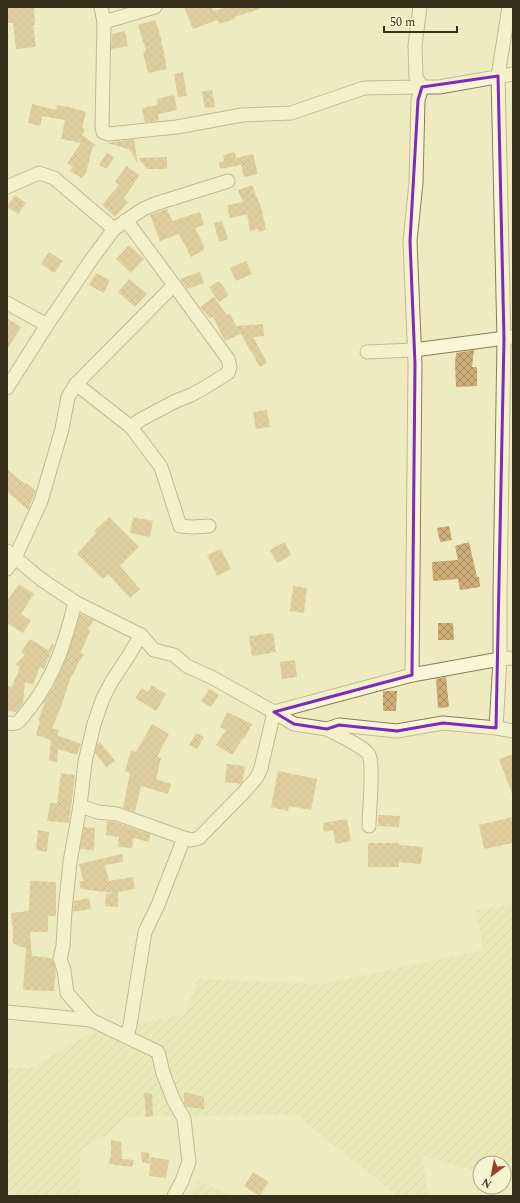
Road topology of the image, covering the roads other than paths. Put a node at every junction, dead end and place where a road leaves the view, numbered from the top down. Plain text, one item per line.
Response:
1 (101, 7) edge
2 (155, 7) edge
3 (420, 7) edge
4 (509, 7) edge
5 (104, 22) junction
6 (513, 74) edge
7 (498, 76) junction
8 (422, 87) junction
9 (228, 181) dead end
10 (7, 187) edge
11 (126, 220) junction
12 (114, 229) junction
13 (174, 285) junction
14 (7, 303) edge
15 (47, 325) junction
16 (509, 338) edge
17 (414, 350) junction
18 (368, 352) dead end
19 (76, 384) junction
20 (7, 388) edge
21 (131, 427) junction
22 (209, 526) dead end
23 (11, 554) edge
24 (7, 569) edge
25 (75, 602) junction
26 (141, 635) junction
27 (513, 658) edge
28 (500, 659) junction
29 (412, 675) junction
30 (274, 712) junction
31 (7, 722) edge
32 (496, 728) junction
33 (327, 729) junction
34 (513, 731) edge
35 (80, 806) junction
36 (369, 826) dead end
37 (184, 838) junction
38 (7, 1012) edge
39 (91, 1020) junction
40 (127, 1037) junction
41 (174, 1196) edge

1 - 5 street
2 - 5 street
3 - 8 street
4 - 7 street
5 - 8 street
6 - 7 street
7 - 8 street
7 - 16 street
8 - 17 street
9 - 11 street
10 - 12 street
11 - 12 street
11 - 13 street
12 - 15 street
13 - 19 street
13 - 21 street
14 - 15 street
15 - 20 street
16 - 17 street
16 - 28 street
17 - 18 street
17 - 29 street
19 - 21 street
19 - 23 street
21 - 22 street
23 - 24 street
23 - 25 street
25 - 26 street
25 - 31 street
26 - 30 street
26 - 35 street
27 - 28 street
28 - 29 street
28 - 32 street
29 - 30 street
30 - 33 street
30 - 37 street
32 - 33 street
32 - 34 street
33 - 36 street
35 - 37 street
35 - 39 street
37 - 40 street
38 - 39 street
39 - 40 street
40 - 41 street

